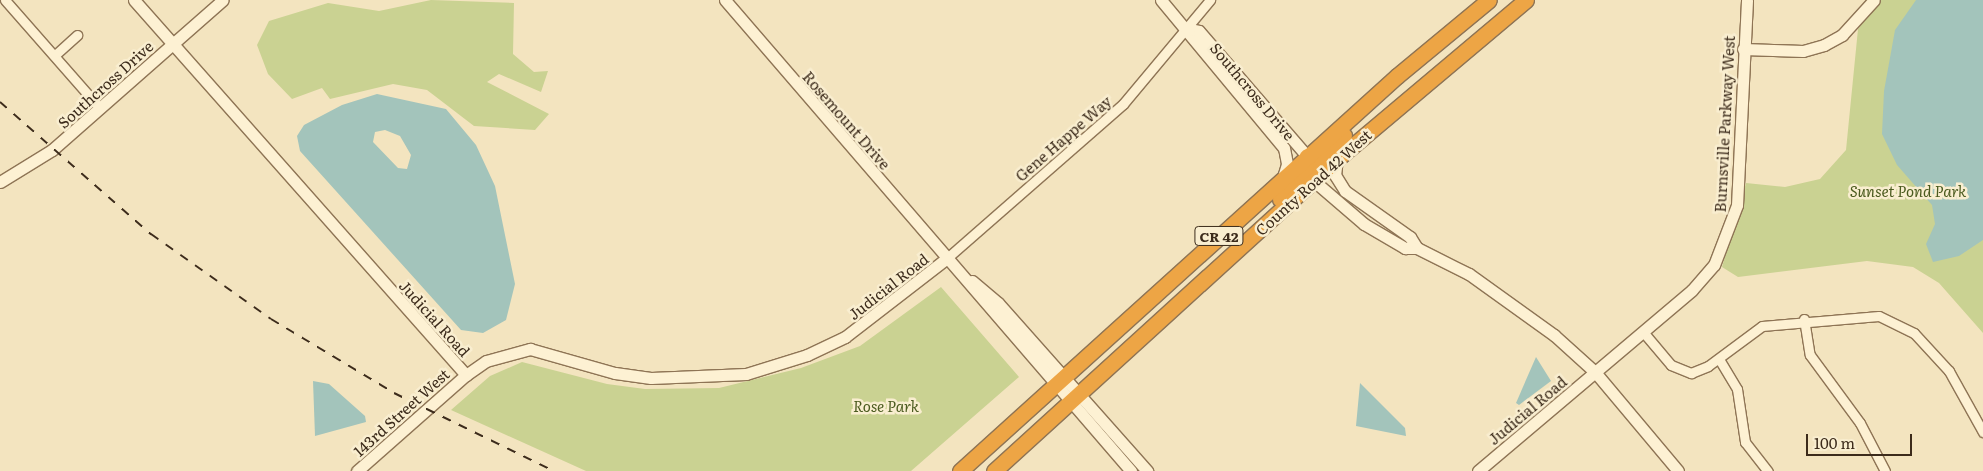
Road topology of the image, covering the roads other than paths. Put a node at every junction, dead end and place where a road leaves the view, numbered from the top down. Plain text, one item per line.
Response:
1 (5, 0) edge
2 (134, 0) edge
3 (223, 0) edge
4 (724, 0) edge
5 (1161, 0) edge
6 (1210, 0) edge
7 (1489, 0) edge
8 (1526, 0) edge
9 (1747, 0) edge
10 (1874, 0) edge
11 (1186, 28) junction
12 (77, 35) dead end
13 (172, 44) junction
14 (1743, 50) junction
15 (55, 55) junction
16 (1397, 76) junction
17 (100, 108) junction
18 (1307, 156) junction
19 (1337, 159) junction
20 (1283, 177) junction
21 (1314, 181) junction
22 (0, 182) edge
23 (1240, 248) junction
24 (1417, 248) junction
25 (946, 259) junction
26 (1804, 319) junction
27 (1644, 333) junction
28 (1719, 359) junction
29 (1595, 372) junction
30 (466, 375) junction
31 (1058, 382) junction
32 (1073, 399) junction
33 (1983, 432) edge
34 (357, 471) edge
35 (960, 471) edge
36 (994, 471) edge
37 (1131, 471) edge
38 (1147, 471) edge
39 (1478, 471) edge
40 (1678, 471) edge
41 (1768, 471) edge
42 (1885, 471) edge

1 - 15 street
2 - 13 street, Judicial Road
3 - 13 street, Southcross Drive
4 - 25 street, Rosemount Drive
5 - 11 street, Southcross Drive
6 - 11 street, Gene Happe Way
7 - 16 highway, County Road 42 West / CR 42
8 - 19 highway, County Road 42 West / CR 42
9 - 14 street, Burnsville Parkway West
10 - 14 street
11 - 18 street, Southcross Drive
11 - 20 street, Southcross Drive
11 - 25 street, Gene Happe Way
12 - 15 street
13 - 17 street, Southcross Drive
13 - 30 street, Judicial Road
14 - 27 street, Burnsville Parkway West
15 - 17 street
16 - 18 highway, County Road 42 West / CR 42
16 - 21 highway
17 - 22 street, Southcross Drive
18 - 20 highway, County Road 42 West / CR 42
18 - 23 highway
19 - 21 highway, County Road 42 West / CR 42
19 - 24 street
20 - 31 highway, County Road 42 West / CR 42
21 - 23 highway, County Road 42 West / CR 42
21 - 24 street
23 - 32 highway, County Road 42 West / CR 42
24 - 29 street
25 - 30 street, Judicial Road
25 - 31 street, Rosemount Drive
26 - 28 street
26 - 33 street
26 - 42 street
27 - 28 street
27 - 29 street, Burnsville Parkway West
28 - 41 street
29 - 39 street, Judicial Road
29 - 40 street
30 - 34 street, 143rd Street West
31 - 32 street
31 - 35 highway, County Road 42 West / CR 42
32 - 36 highway, County Road 42 West / CR 42
32 - 37 street
32 - 38 street

